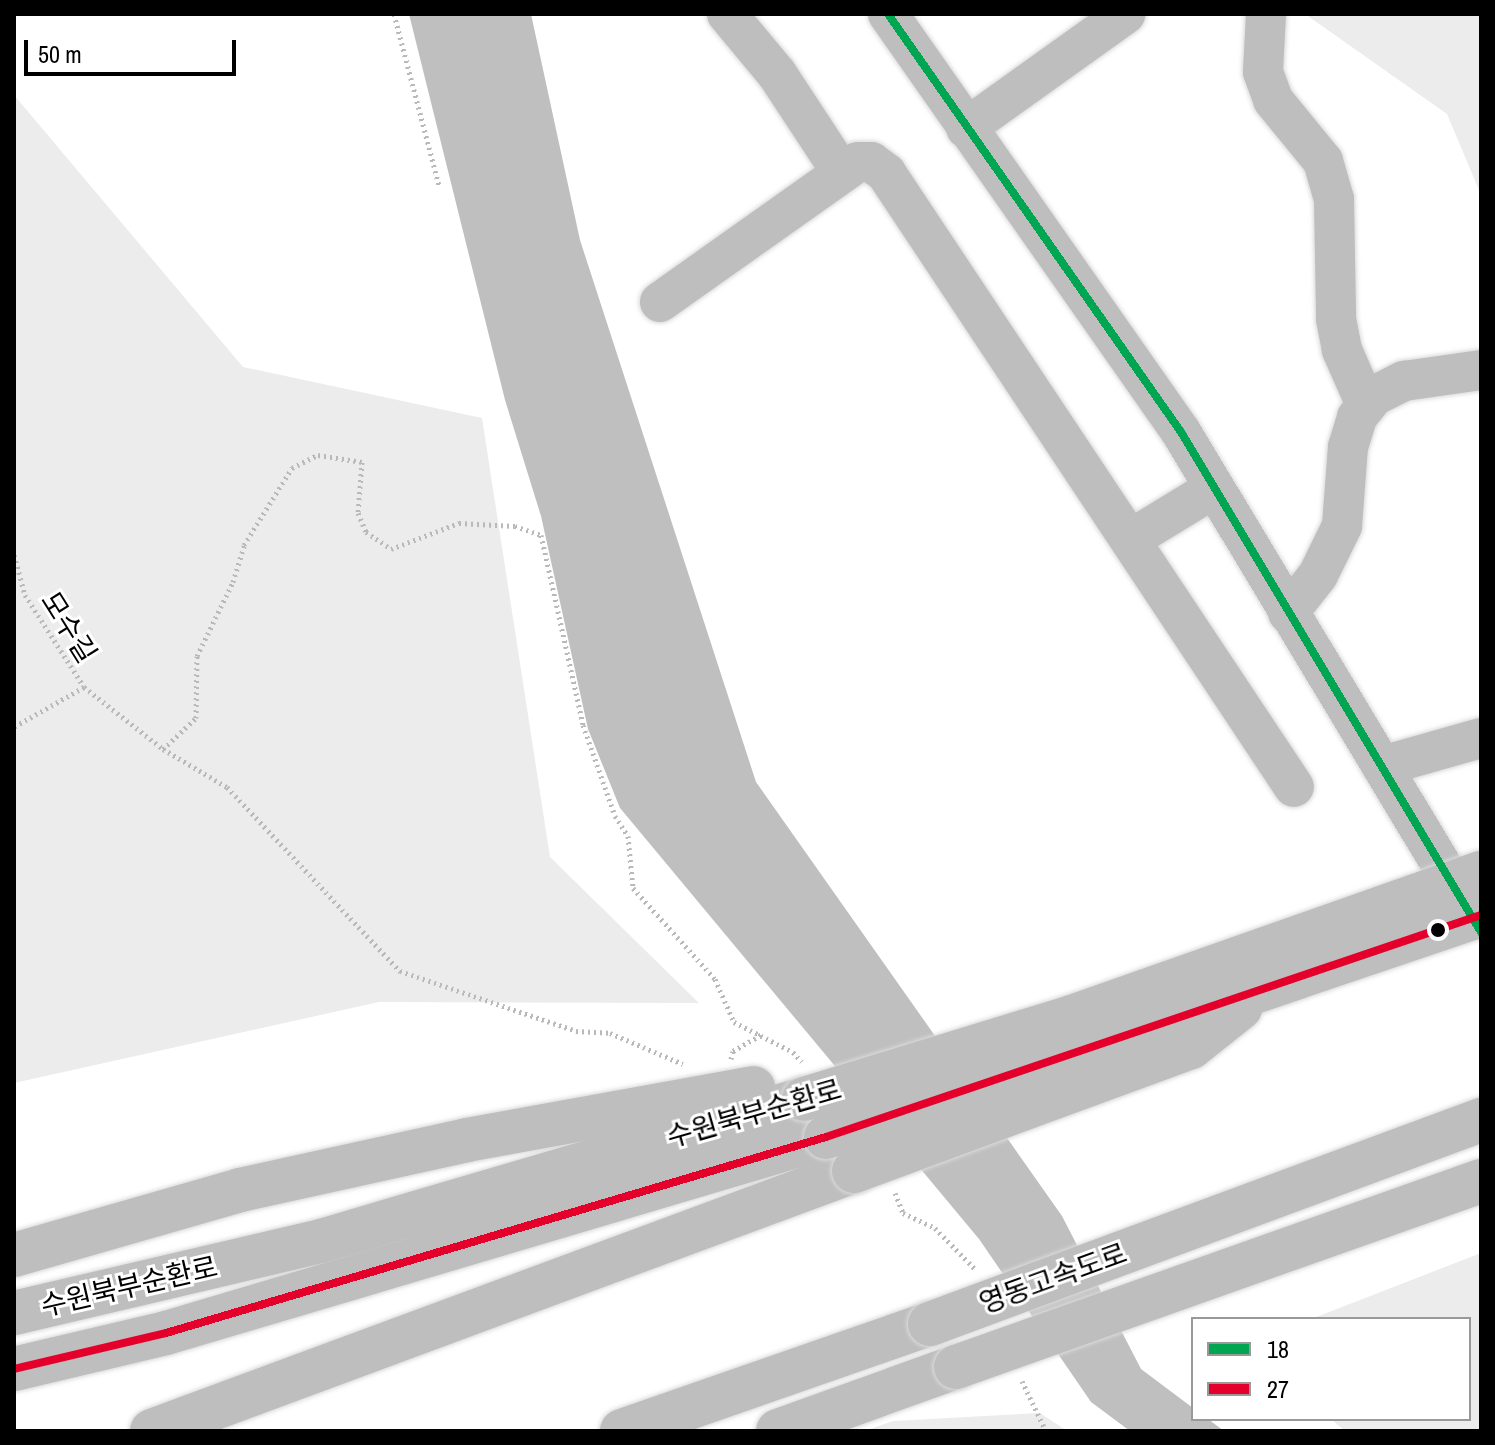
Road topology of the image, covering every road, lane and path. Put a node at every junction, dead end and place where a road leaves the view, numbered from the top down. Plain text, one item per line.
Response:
1 (394, 14) edge
2 (727, 14) edge
3 (888, 14) edge
4 (1125, 14) edge
5 (1266, 14) edge
6 (966, 128) junction
7 (842, 173) junction
8 (439, 185) dead end
9 (660, 302) dead end
10 (1481, 370) edge
11 (1366, 405) junction
12 (1213, 489) junction
13 (1131, 539) junction
14 (14, 555) edge
15 (1288, 613) junction
16 (84, 687) junction
17 (14, 727) edge
18 (1481, 738) edge
19 (163, 749) junction
20 (1382, 766) junction
21 (1294, 787) dead end
22 (1481, 873) edge
23 (1481, 915) edge
24 (1481, 932) edge
25 (1262, 990) junction
26 (734, 1022) dead end
27 (762, 1034) dead end
28 (695, 1069) dead end
29 (727, 1074) dead end
30 (795, 1090) junction
31 (1481, 1120) edge
32 (1481, 1181) edge
33 (14, 1255) edge
34 (14, 1313) edge
35 (14, 1369) edge
36 (152, 1431) edge
37 (622, 1431) edge
38 (778, 1431) edge

1 - 8 path
2 - 7 street
3 - 6 street
4 - 6 street
5 - 11 street
6 - 12 street
7 - 9 street
7 - 13 street
10 - 11 street
11 - 15 street
12 - 13 street
12 - 15 street
13 - 21 street
14 - 16 path, 모수길
15 - 20 street
16 - 17 path, 모수길
16 - 19 path
18 - 20 street
19 - 26 path
19 - 28 path
20 - 24 street
22 - 30 highway, 수원북부순환로, bridge
23 - 25 highway, 수원북부순환로, bridge
25 - 35 highway, 수원북부순환로, bridge
25 - 36 highway, bridge
27 - 29 path
30 - 33 highway
30 - 34 highway, 수원북부순환로
31 - 37 highway, 영동고속도로, bridge
32 - 38 highway, 영동고속도로, bridge

